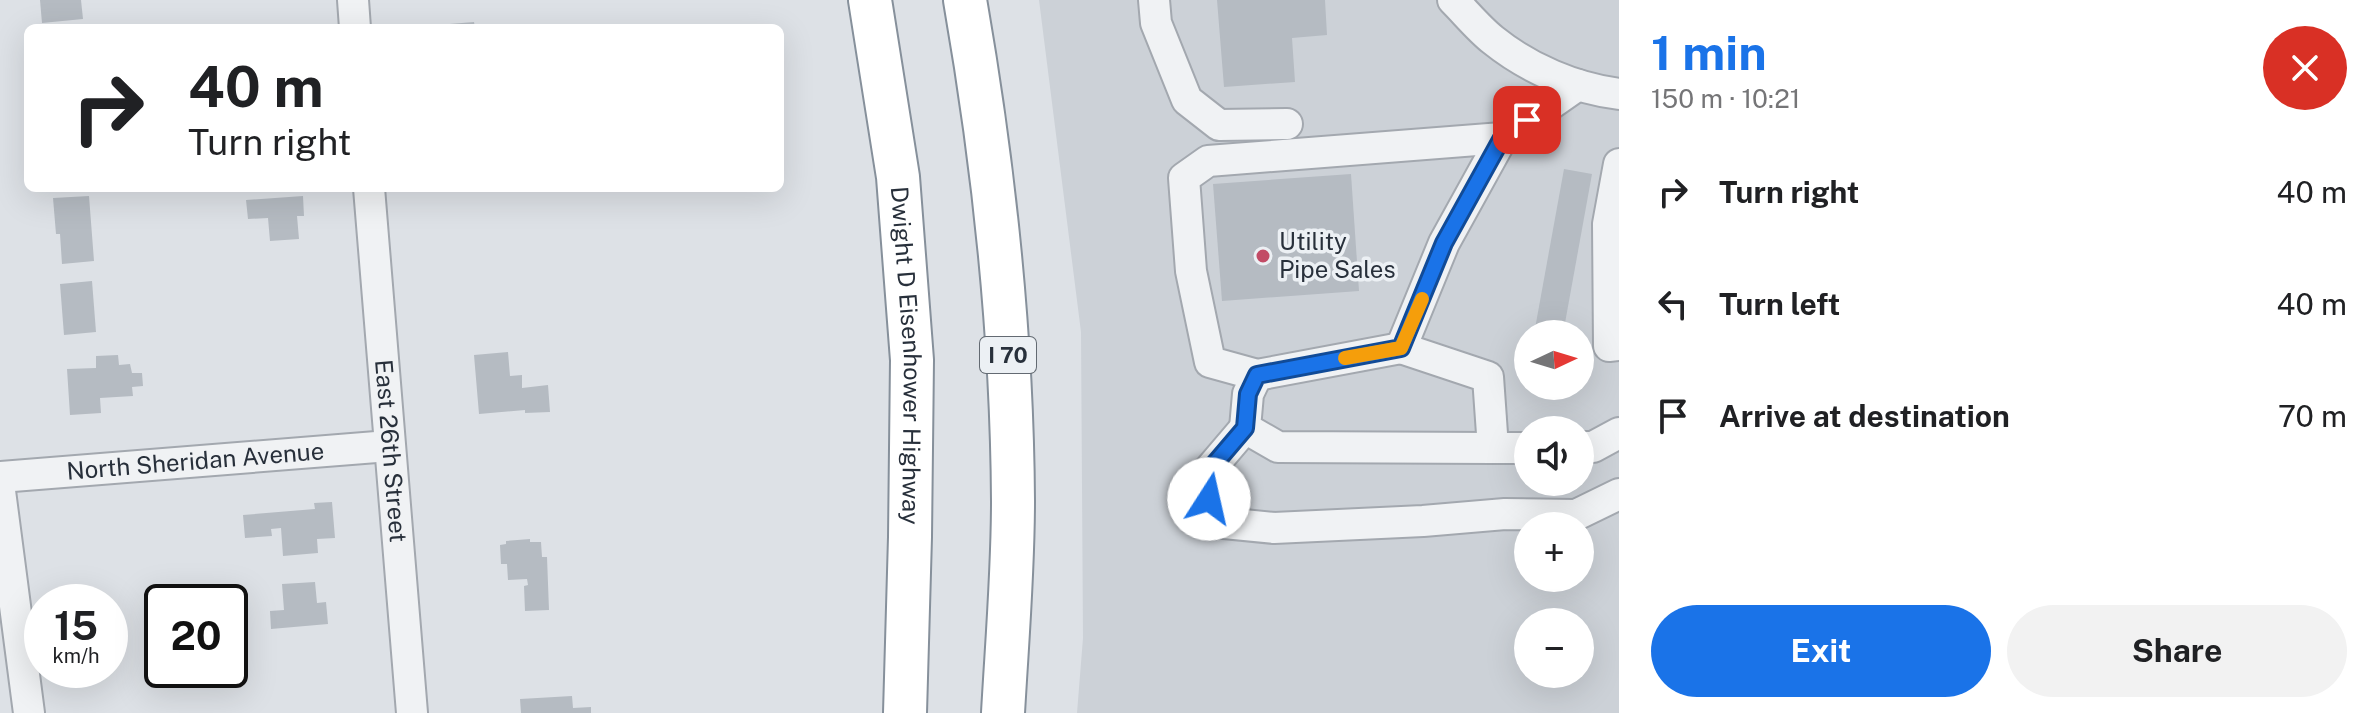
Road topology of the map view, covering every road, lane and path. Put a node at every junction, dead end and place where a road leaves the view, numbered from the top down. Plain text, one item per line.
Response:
1 (353, 0) edge
2 (870, 0) edge
3 (965, 0) edge
4 (1154, 0) edge
5 (1453, 0) edge
6 (355, 24) edge
7 (1578, 85) junction
8 (1619, 94) edge
9 (1287, 124) dead end
10 (1502, 138) junction
11 (1619, 164) edge
12 (369, 192) edge
13 (1619, 345) edge
14 (1401, 348) junction
15 (1257, 375) junction
16 (1245, 428) junction
17 (389, 446) junction
18 (1493, 448) junction
19 (1514, 448) edge
20 (0, 477) edge
21 (0, 491) edge
22 (1619, 494) edge
23 (29, 713) edge
24 (412, 713) edge
25 (905, 713) edge
26 (1003, 713) edge

1 - 6 street
2 - 25 highway, Dwight D Eisenhower Highway
3 - 26 highway, I 70
4 - 9 street
5 - 7 street
7 - 8 street
7 - 10 street
10 - 14 street
10 - 15 street
11 - 13 street
12 - 17 street, East 26th Street
14 - 15 street
14 - 18 street
15 - 16 street
16 - 18 street
16 - 22 street
17 - 20 street, North Sheridan Avenue
17 - 24 street, East 26th Street
18 - 19 street
21 - 23 street

